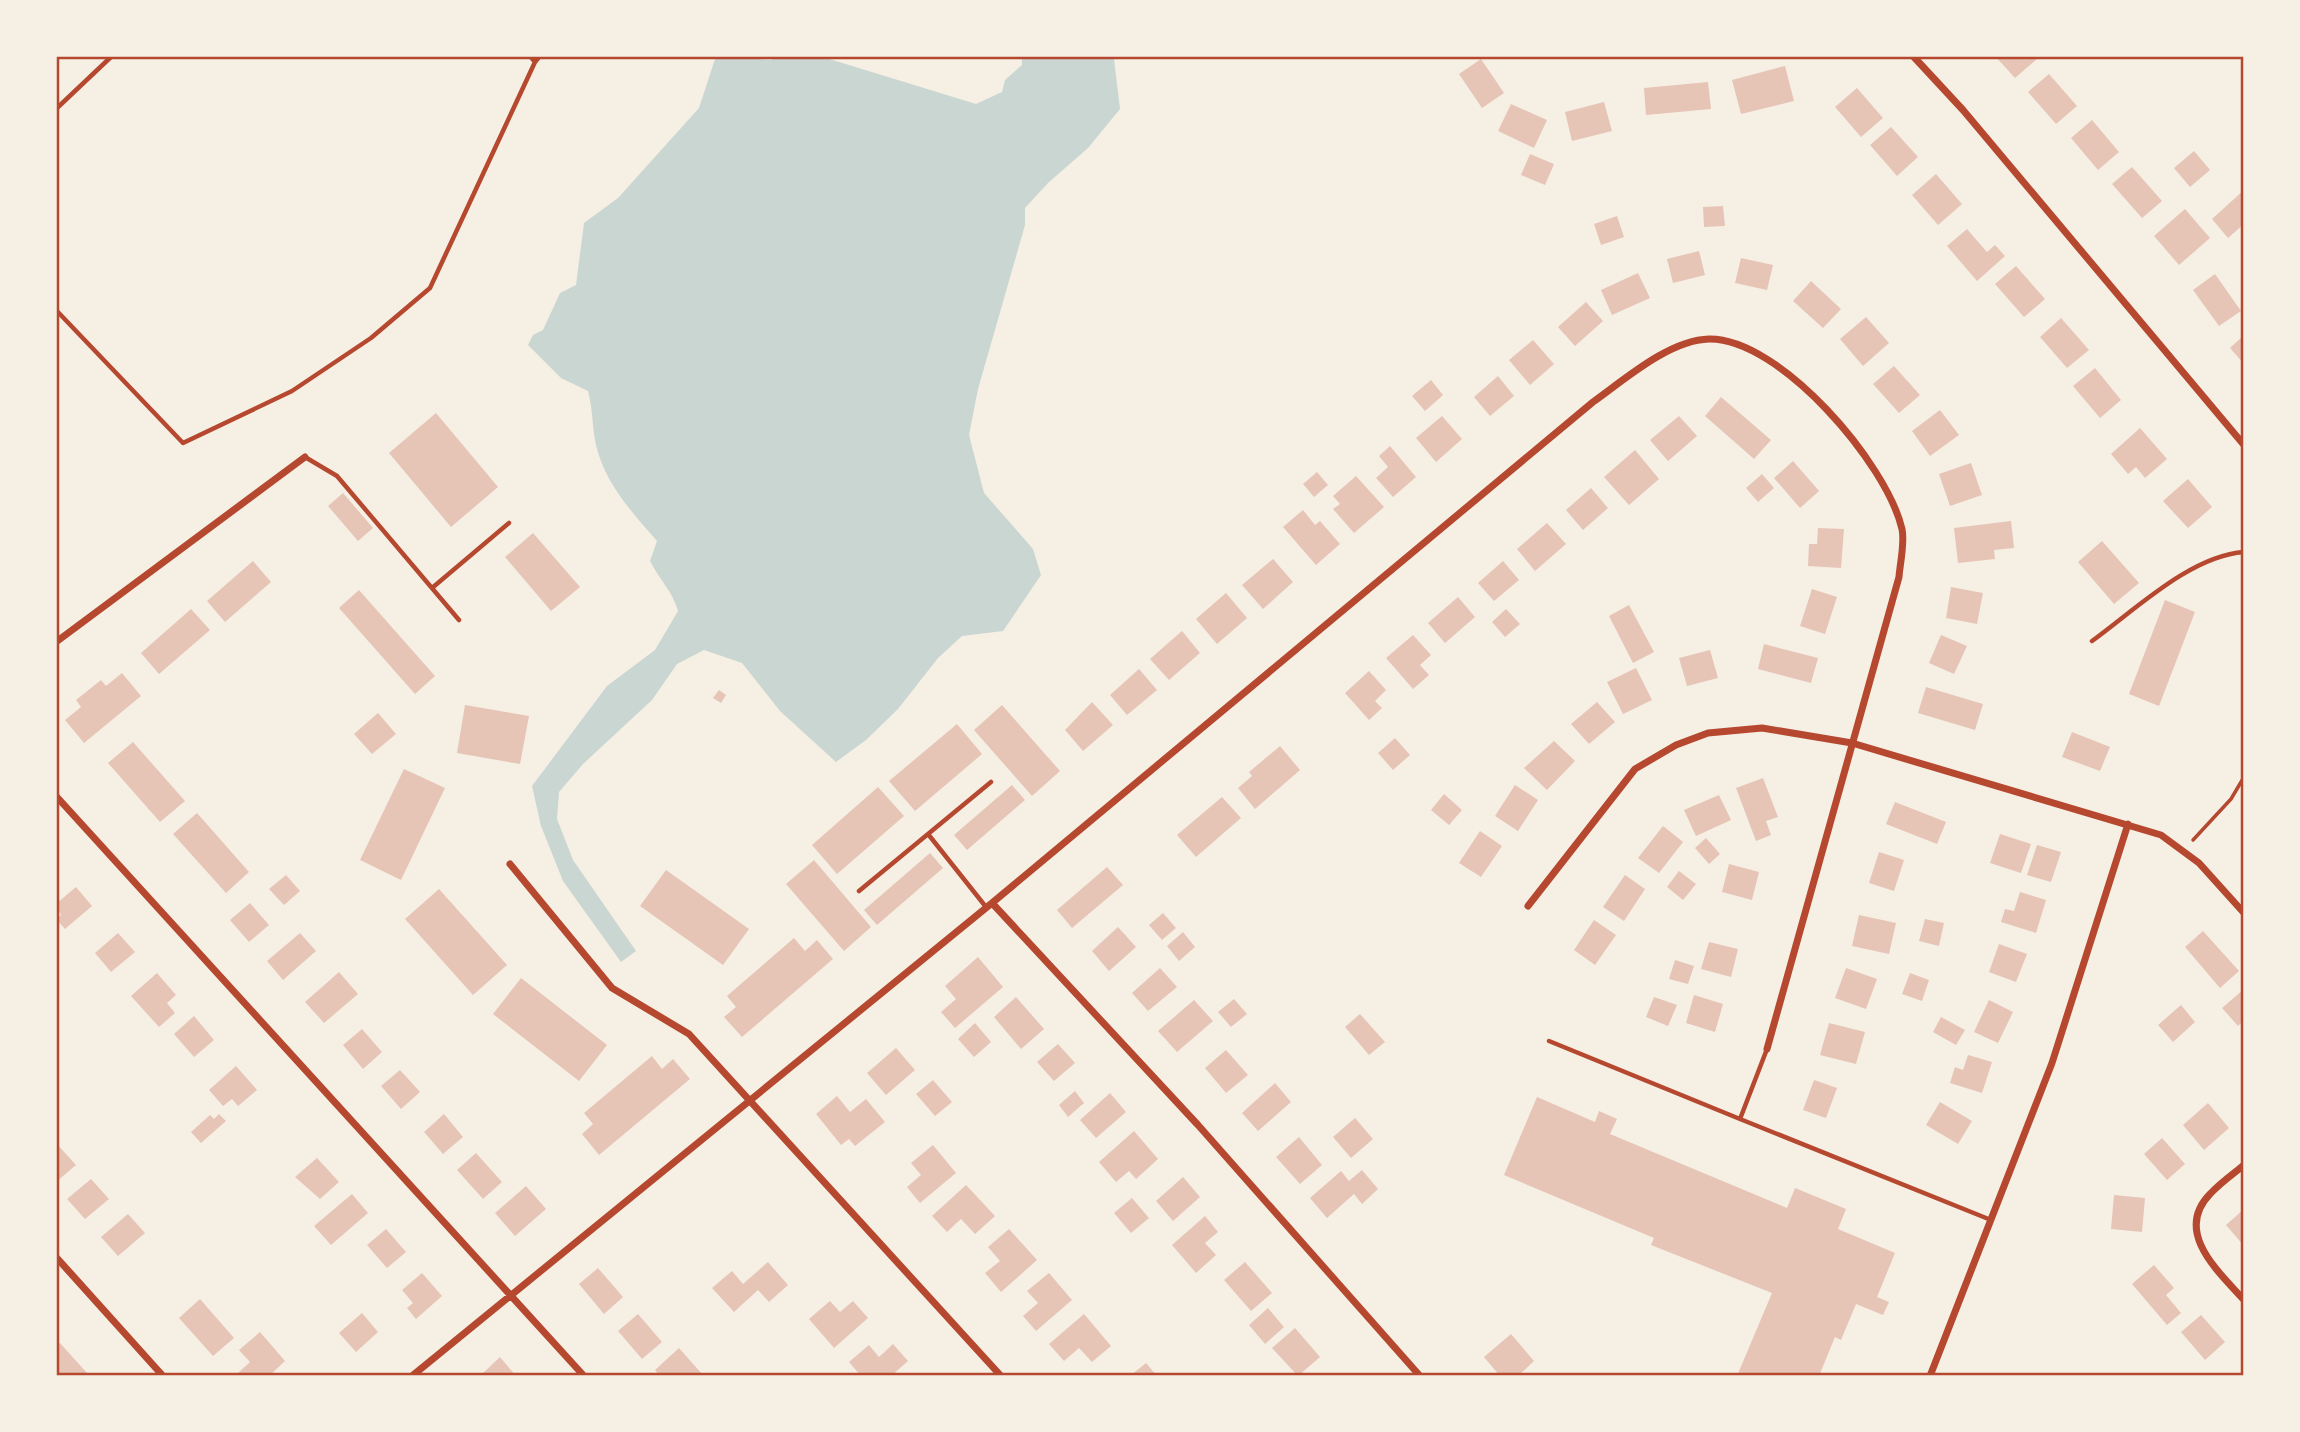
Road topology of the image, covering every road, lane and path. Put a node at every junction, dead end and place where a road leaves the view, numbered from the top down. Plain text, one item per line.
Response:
1 (112, 56) edge
2 (530, 56) edge
3 (540, 56) edge
4 (1913, 56) edge
5 (535, 62) junction
6 (56, 108) edge
7 (56, 310) edge
8 (2244, 445) edge
9 (305, 457) joint
10 (509, 523) dead end
11 (2244, 552) edge
12 (432, 588) junction
13 (459, 620) dead end
14 (2092, 641) dead end
15 (56, 642) edge
16 (1852, 743) junction
17 (2244, 777) edge
18 (991, 782) dead end
19 (56, 796) edge
20 (2129, 824) junction
21 (928, 834) junction
22 (2197, 836) dead end
23 (510, 864) dead end
24 (859, 891) dead end
25 (990, 906) junction
26 (1528, 906) dead end
27 (2244, 913) edge
28 (1549, 1041) dead end
29 (1767, 1049) joint
30 (750, 1101) junction
31 (1740, 1119) junction
32 (2244, 1165) edge
33 (1992, 1220) junction
34 (56, 1257) edge
35 (510, 1294) junction
36 (2244, 1300) edge
37 (163, 1376) edge
38 (412, 1376) edge
39 (583, 1376) edge
40 (1001, 1376) edge
41 (1420, 1376) edge
42 (1930, 1376) edge

1 - 6 lane
2 - 5 lane
3 - 5 lane
4 - 8 street
5 - 7 lane
9 - 12 lane
9 - 15 street
10 - 12 lane
11 - 14 lane
12 - 13 lane
16 - 20 street
16 - 25 street
16 - 26 street
16 - 29 street
17 - 22 path
18 - 21 lane
19 - 35 street
20 - 27 street
20 - 33 street
21 - 24 lane
21 - 25 lane
23 - 30 street
25 - 30 street
25 - 41 street
28 - 31 lane
29 - 31 lane
30 - 35 street
30 - 40 street
31 - 33 lane
32 - 36 street
33 - 42 street
34 - 37 street
35 - 38 street
35 - 39 street

